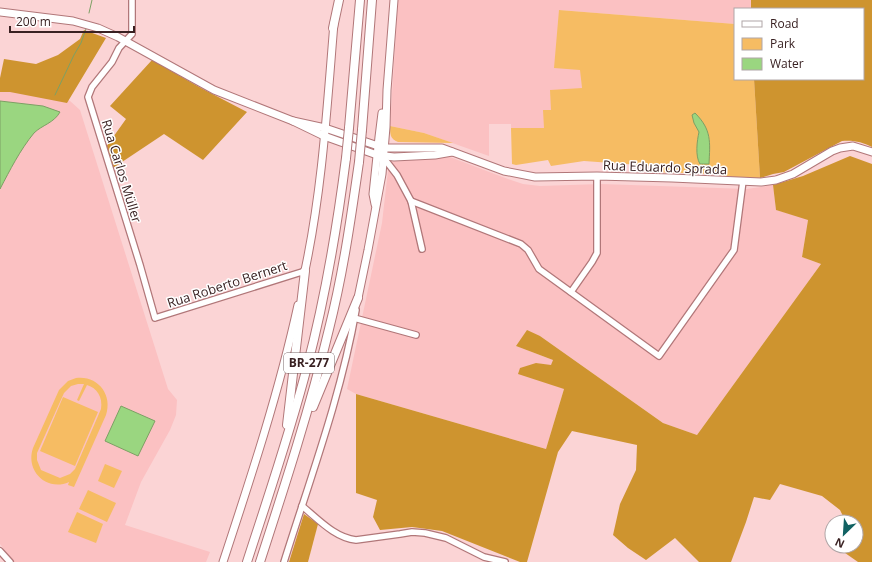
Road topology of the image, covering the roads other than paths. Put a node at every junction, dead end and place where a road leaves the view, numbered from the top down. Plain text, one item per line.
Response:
1 (132, 0) edge
2 (336, 0) edge
3 (339, 0) edge
4 (360, 0) edge
5 (372, 0) edge
6 (394, 0) edge
7 (0, 12) edge
8 (333, 28) junction
9 (126, 41) junction
10 (327, 112) junction
11 (293, 121) junction
12 (311, 125) junction
13 (325, 128) junction
14 (324, 136) junction
15 (381, 147) junction
16 (452, 152) junction
17 (872, 152) edge
18 (380, 156) junction
19 (382, 174) junction
20 (397, 175) junction
21 (597, 176) junction
22 (743, 181) junction
23 (411, 201) junction
24 (375, 206) junction
25 (422, 249) dead end
26 (305, 271) junction
27 (571, 292) junction
28 (358, 298) junction
29 (155, 318) joint
30 (354, 318) junction
31 (416, 335) dead end
32 (284, 448) junction
33 (283, 489) junction
34 (302, 506) junction
35 (0, 551) edge
36 (10, 562) edge
37 (223, 562) edge
38 (248, 562) edge
39 (260, 562) edge
40 (284, 562) edge
41 (505, 562) edge

1 - 9 street
2 - 8 main road
3 - 8 highway
4 - 32 highway, BR-277, bridge
5 - 33 highway, BR-277, bridge
6 - 15 main road
7 - 9 main road, Rua Eduardo Sprada
8 - 10 main road
9 - 11 main road, Rua Eduardo Sprada
9 - 29 street, Rua Carlos Müller
10 - 12 main road
10 - 13 main road
11 - 12 main road, Rua Eduardo Sprada
11 - 14 main road, Rua Eduardo Sprada
12 - 13 main road, Rua Eduardo Sprada
13 - 14 main road
13 - 15 main road, Rua Eduardo Sprada
14 - 18 main road, Rua Eduardo Sprada
14 - 26 main road
15 - 16 main road, Rua Eduardo Sprada
15 - 18 main road
16 - 18 main road, Rua Eduardo Sprada
16 - 21 main road, Rua Eduardo Sprada
17 - 22 main road, Rua Eduardo Sprada
18 - 19 main road
18 - 20 street
18 - 24 main road
19 - 20 street
19 - 24 main road
20 - 23 street
21 - 22 main road, Rua Eduardo Sprada
21 - 27 street
22 - 27 street
23 - 25 street
23 - 27 street
24 - 28 main road
26 - 29 street, Rua Roberto Bernert
26 - 32 highway
26 - 37 main road
28 - 30 street
28 - 33 highway
30 - 31 street
30 - 34 street
32 - 38 highway, BR-277
33 - 39 highway, BR-277
34 - 40 street
34 - 41 street
35 - 36 street

